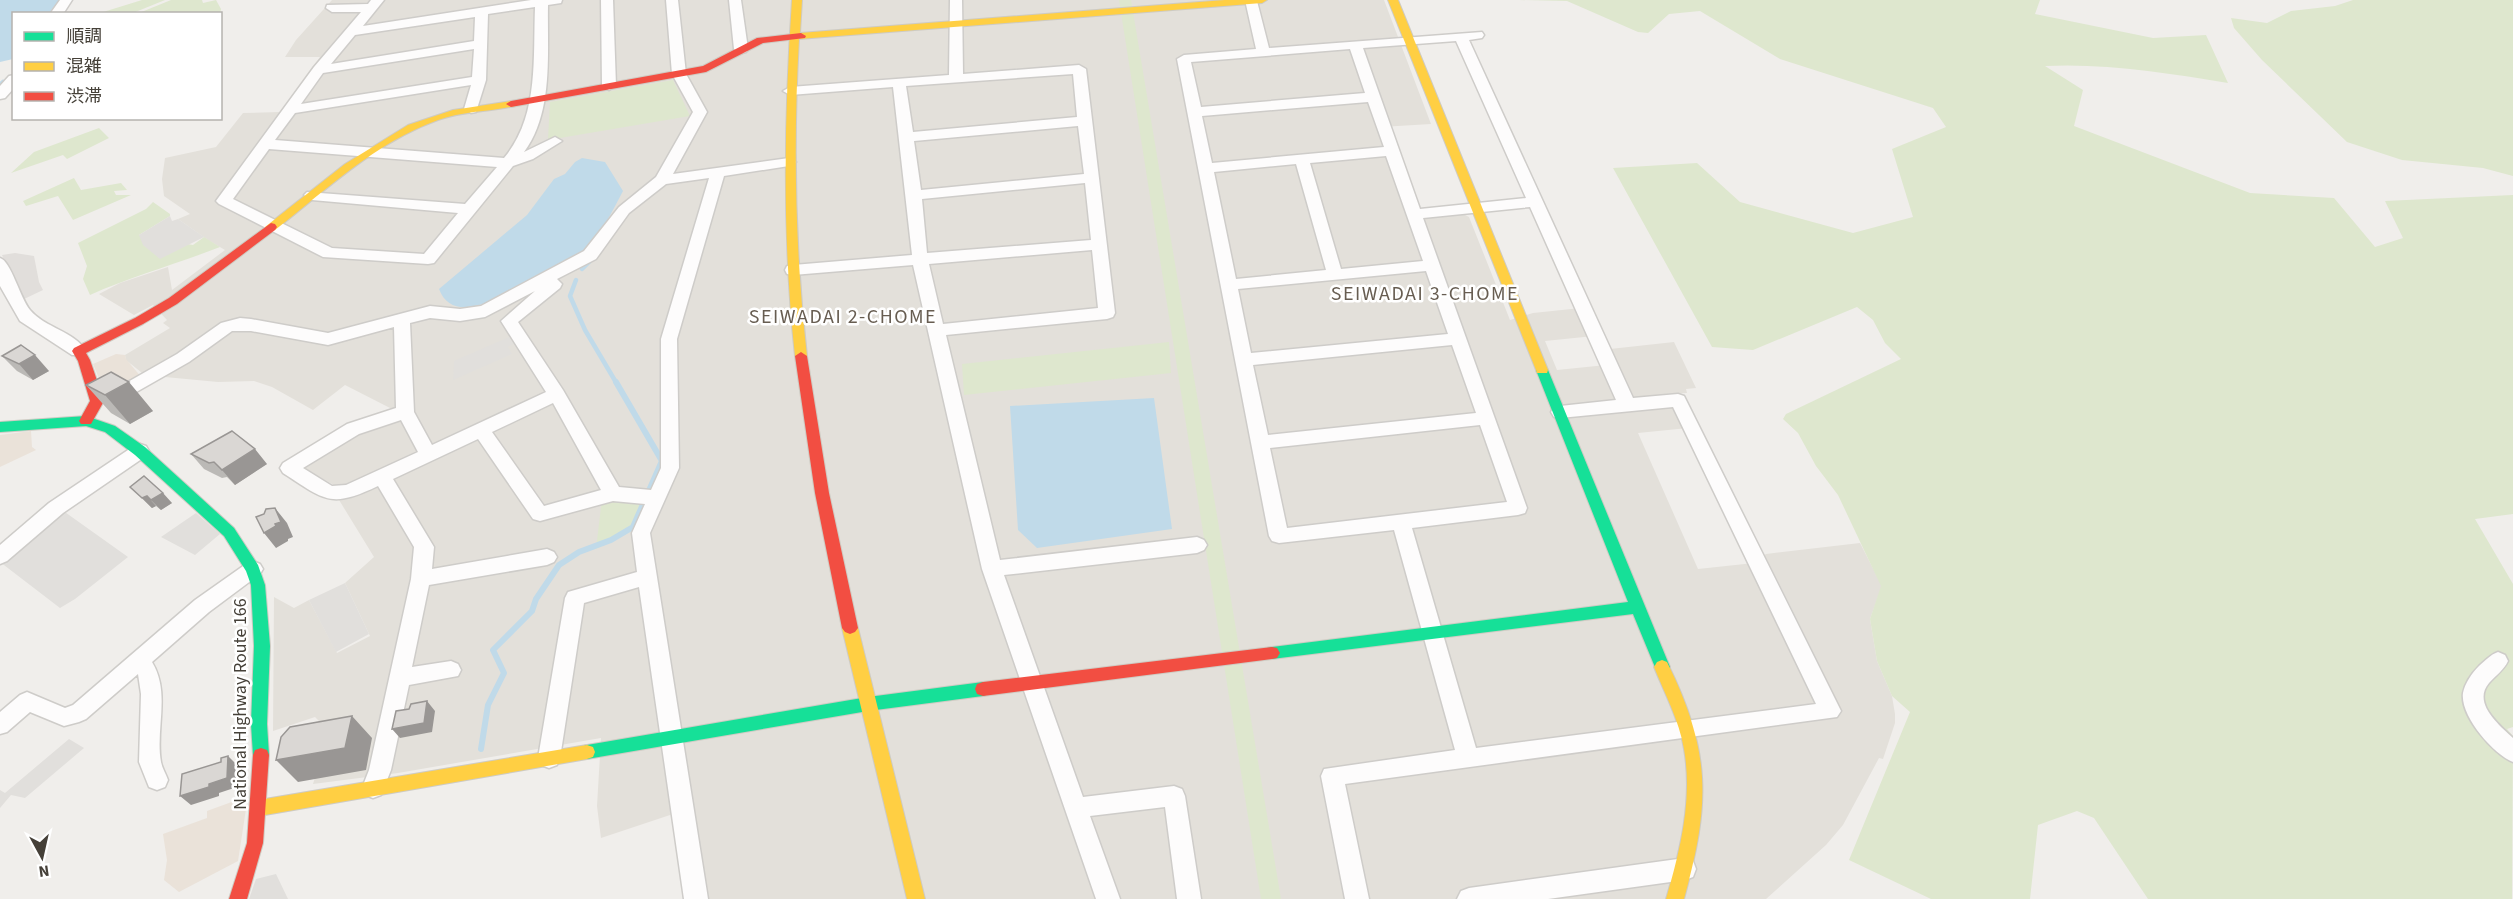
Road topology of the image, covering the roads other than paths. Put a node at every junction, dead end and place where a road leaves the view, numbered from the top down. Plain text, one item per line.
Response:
1 (607, 0) edge
2 (672, 0) edge
3 (735, 0) edge
4 (797, 0) edge
5 (956, 0) edge
6 (1256, 0) edge
7 (1393, 0) edge
8 (549, 1) edge
9 (375, 4) edge
10 (332, 8) dead end
11 (482, 12) junction
12 (956, 24) junction
13 (352, 32) junction
14 (795, 36) junction
15 (1410, 40) junction
16 (480, 44) junction
17 (1355, 45) junction
18 (741, 49) junction
19 (1264, 53) junction
20 (319, 70) junction
21 (679, 74) junction
22 (956, 78) junction
23 (12, 80) edge
24 (479, 80) junction
25 (899, 83) junction
26 (609, 86) junction
27 (790, 92) junction
28 (0, 95) edge
29 (1372, 97) junction
30 (537, 98) junction
31 (471, 110) junction
32 (290, 111) junction
33 (1195, 112) junction
34 (1083, 121) junction
35 (905, 137) junction
36 (555, 141) dead end
37 (266, 144) junction
38 (1392, 151) junction
39 (369, 153) junction
40 (1302, 160) junction
41 (789, 162) junction
42 (507, 163) junction
43 (1206, 168) junction
44 (718, 171) junction
45 (1091, 178) junction
46 (662, 180) junction
47 (312, 195) junction
48 (914, 195) junction
49 (1537, 202) junction
50 (1478, 207) junction
51 (469, 209) junction
52 (1415, 214) junction
53 (272, 225) junction
54 (1099, 244) junction
55 (920, 259) junction
56 (0, 263) edge
57 (1432, 266) junction
58 (566, 268) junction
59 (793, 270) junction
60 (1335, 275) junction
61 (1229, 285) junction
62 (402, 319) junction
63 (938, 330) junction
64 (1458, 339) junction
65 (78, 351) junction
66 (1244, 360) junction
67 (557, 394) junction
68 (1627, 405) junction
69 (96, 406) junction
70 (405, 412) junction
71 (1560, 412) junction
72 (1487, 418) junction
73 (86, 421) junction
74 (0, 427) edge
75 (482, 430) junction
76 (1261, 442) junction
77 (140, 451) junction
78 (428, 454) junction
79 (382, 476) junction
80 (613, 494) junction
81 (658, 498) junction
82 (1401, 522) junction
83 (1197, 545) dead end
84 (0, 556) edge
85 (547, 557) dead end
86 (253, 569) junction
87 (992, 569) junction
88 (646, 577) junction
89 (421, 579) junction
90 (1638, 607) junction
91 (1433, 633) junction
92 (2498, 661) dead end
93 (141, 662) junction
94 (451, 669) dead end
95 (399, 678) junction
96 (1032, 682) junction
97 (868, 704) junction
98 (0, 725) edge
99 (1687, 728) junction
100 (673, 737) junction
101 (2513, 752) edge
102 (1468, 757) junction
103 (549, 758) junction
104 (157, 780) dead end
105 (373, 788) junction
106 (259, 808) junction
107 (1075, 808) junction
108 (1685, 869) junction
109 (238, 899) edge
110 (696, 899) edge
111 (916, 899) edge
112 (1108, 899) edge
113 (1189, 899) edge
114 (1357, 899) edge
115 (1469, 899) edge
116 (1675, 899) edge

1 - 26 street
2 - 21 street
3 - 18 street
4 - 14 main road
5 - 12 street
6 - 12 main road
6 - 19 street
7 - 15 main road
8 - 11 street
8 - 30 street
9 - 10 street
9 - 13 street
11 - 13 street
11 - 16 street
12 - 14 main road
12 - 22 street
13 - 20 street
14 - 18 main road
14 - 27 main road
15 - 17 street
15 - 49 street
15 - 50 main road
16 - 20 street
16 - 24 street
17 - 19 street
17 - 29 street
18 - 21 main road
19 - 33 street
20 - 32 street
21 - 26 main road
21 - 46 street
22 - 25 street
22 - 34 street
23 - 28 street
24 - 31 street
24 - 32 street
25 - 27 street
25 - 35 street
26 - 30 main road
27 - 41 main road
29 - 33 street
29 - 38 street
30 - 31 main road
30 - 42 street
31 - 39 main road
32 - 37 street
33 - 43 street
34 - 35 street
34 - 45 street
35 - 48 street
36 - 42 street
37 - 39 street
37 - 53 street
38 - 40 street
38 - 52 street
39 - 42 street
39 - 47 main road
40 - 43 street
40 - 60 street
41 - 44 street
41 - 59 main road
42 - 51 street
43 - 61 street
44 - 46 street
44 - 81 street
45 - 48 street
45 - 54 street
46 - 58 street
47 - 51 street
47 - 53 main road
48 - 55 street
49 - 50 street
49 - 68 street
50 - 52 street
50 - 71 main road
51 - 53 street
52 - 57 street
53 - 65 main road
54 - 55 street
54 - 63 street
55 - 59 street
55 - 63 street
56 - 65 street
57 - 60 street
57 - 64 street
58 - 62 street
58 - 67 street
59 - 97 main road
60 - 61 street
61 - 66 street
62 - 69 street
62 - 70 street
63 - 87 street
64 - 66 street
64 - 72 street
65 - 69 main road
66 - 76 street
67 - 75 street
67 - 80 street
68 - 71 street
68 - 99 street
69 - 73 main road
70 - 78 street
70 - 79 street
71 - 90 main road
72 - 76 street
72 - 82 street
73 - 74 main road, National Highway Route 166
73 - 77 main road, National Highway Route 166
75 - 78 street
75 - 80 street
76 - 82 street
77 - 84 street
77 - 86 main road, National Highway Route 166
78 - 79 street
79 - 89 street
80 - 81 street
81 - 88 street
82 - 91 street
83 - 87 street
85 - 89 street
86 - 93 street
86 - 106 main road, National Highway Route 166
87 - 96 street
88 - 100 street
88 - 103 street
89 - 95 street
90 - 91 main road
90 - 99 main road
91 - 96 main road
91 - 102 street
92 - 101 street
93 - 98 street
93 - 104 street
94 - 95 street
95 - 105 street
96 - 97 main road
96 - 107 street
97 - 100 main road
97 - 111 main road
99 - 102 street
99 - 108 main road
100 - 103 main road
100 - 110 street
102 - 114 street
103 - 105 main road
105 - 106 main road
106 - 109 main road, National Highway Route 166
107 - 112 street
107 - 113 street
108 - 115 street
108 - 116 main road

